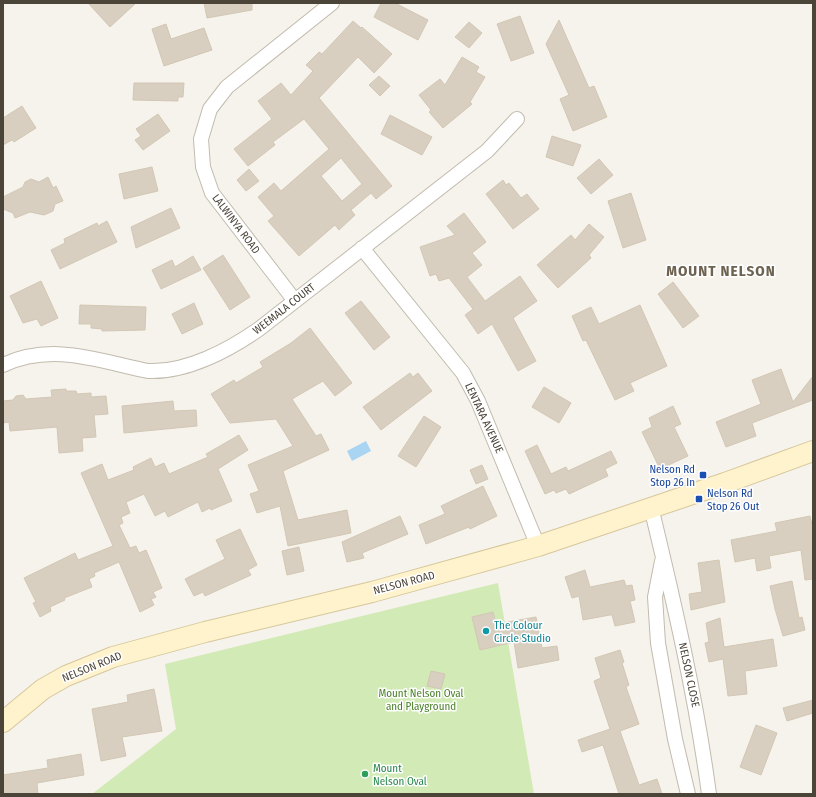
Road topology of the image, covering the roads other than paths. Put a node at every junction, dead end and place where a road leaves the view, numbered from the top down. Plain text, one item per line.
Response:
1 (332, 3) edge
2 (517, 119) dead end
3 (362, 248) junction
4 (295, 301) junction
5 (4, 361) edge
6 (813, 451) edge
7 (651, 507) junction
8 (538, 546) junction
9 (663, 557) junction
10 (3, 722) edge
11 (688, 794) edge
12 (709, 794) edge

1 - 4 street, LALWINYA ROAD
2 - 3 street, WEEMALA COURT
3 - 4 street, WEEMALA COURT
3 - 8 street, LENTARA AVENUE
4 - 5 street, WEEMALA COURT
6 - 7 main road, NELSON ROAD
7 - 8 main road, NELSON ROAD
7 - 9 street, NELSON CLOSE
8 - 10 main road, NELSON ROAD
9 - 11 street, NELSON CLOSE
9 - 12 street, NELSON CLOSE

